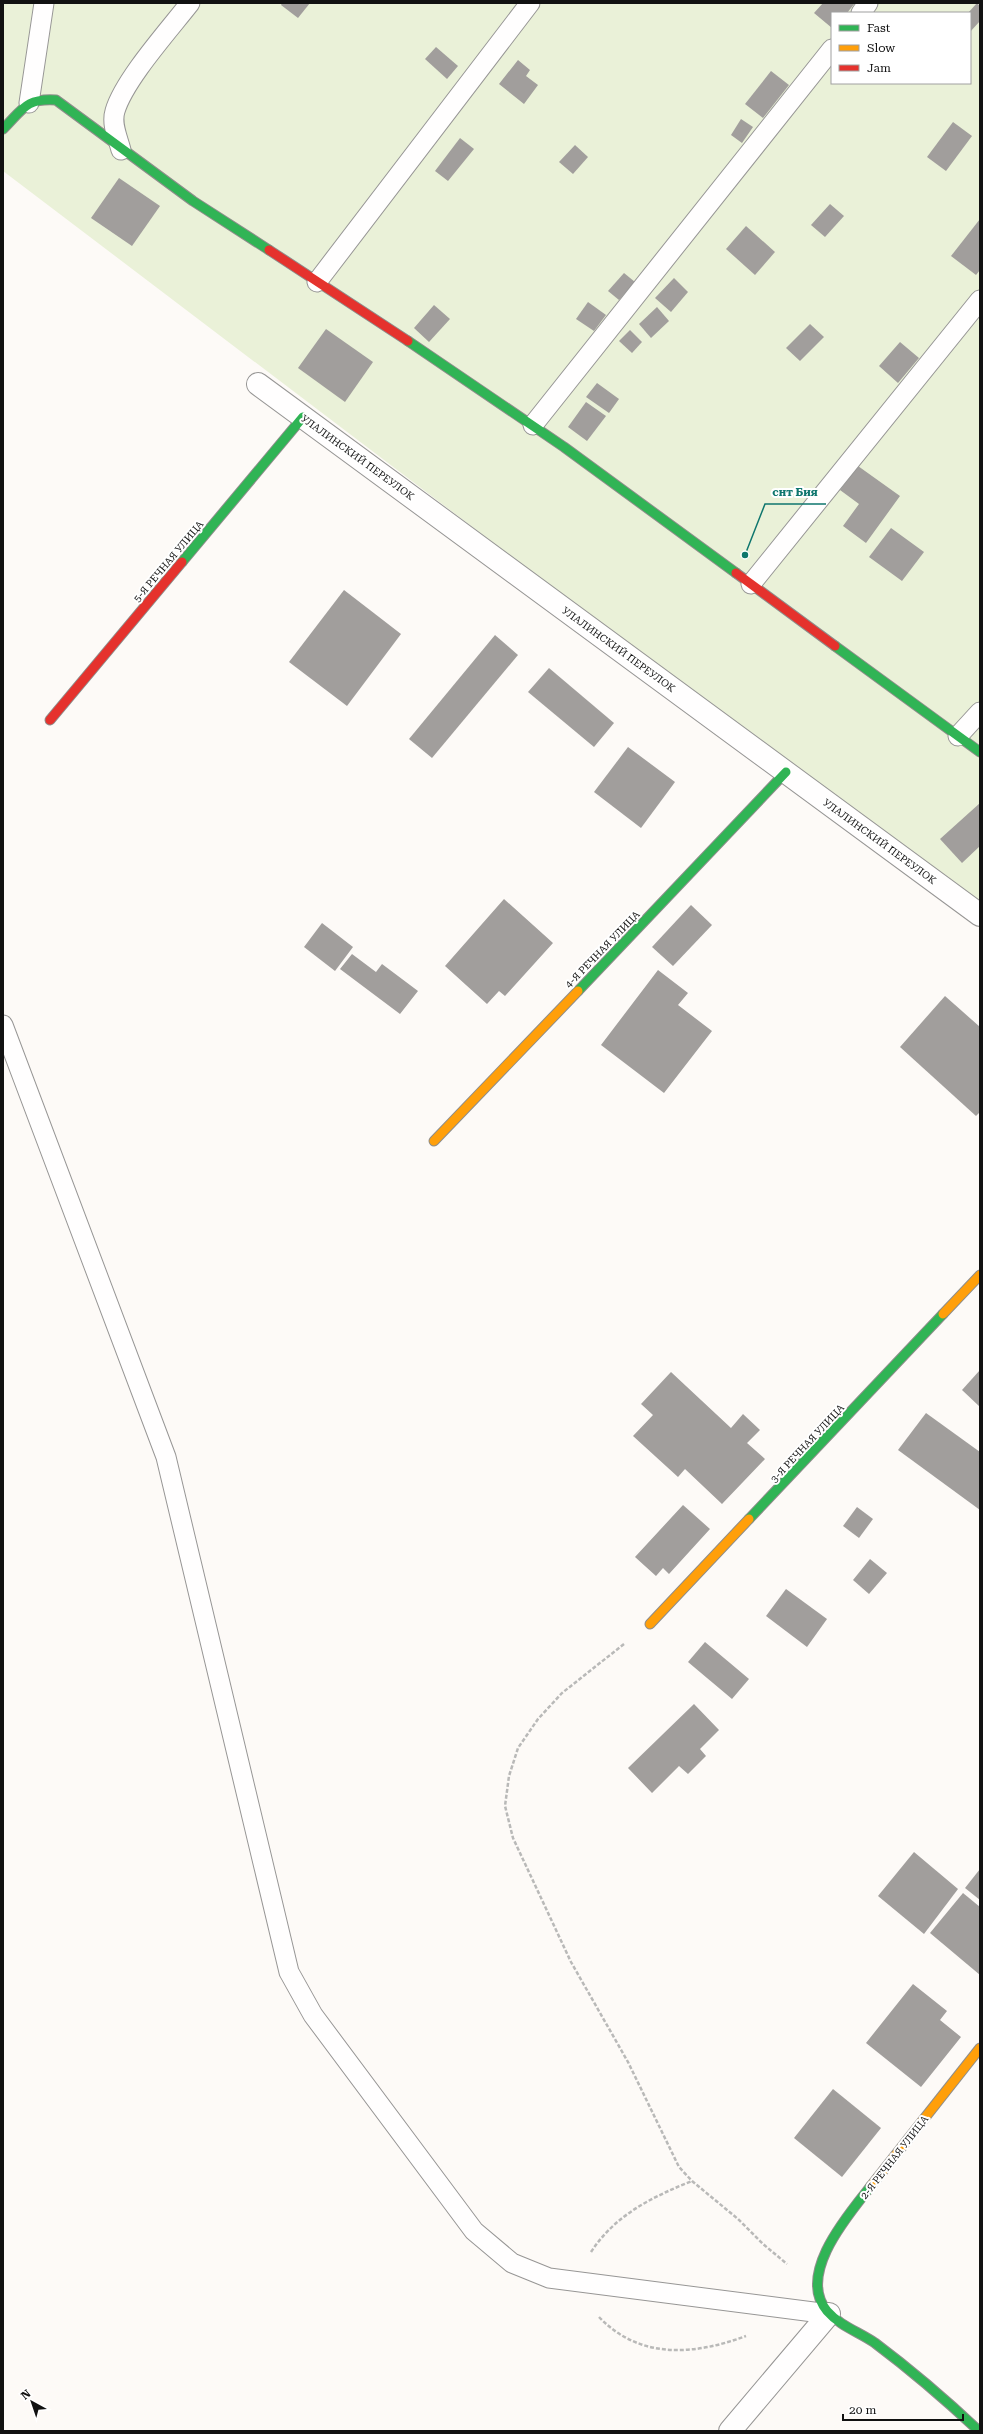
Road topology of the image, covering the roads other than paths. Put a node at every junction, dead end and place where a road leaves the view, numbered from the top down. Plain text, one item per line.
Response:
1 (44, 3) edge
2 (190, 3) edge
3 (530, 3) edge
4 (868, 3) edge
5 (861, 12) edge
6 (831, 50) edge
7 (29, 104) junction
8 (3, 129) edge
9 (121, 150) junction
10 (317, 282) junction
11 (980, 300) edge
12 (258, 384) dead end
13 (303, 417) junction
14 (533, 425) junction
15 (751, 584) junction
16 (980, 712) edge
17 (50, 720) dead end
18 (958, 736) junction
19 (980, 752) edge
20 (786, 772) junction
21 (980, 915) edge
22 (3, 1025) edge
23 (434, 1141) dead end
24 (980, 1275) edge
25 (650, 1624) road end
26 (980, 2048) edge
27 (829, 2314) junction
28 (730, 2431) edge
29 (979, 2431) edge

1 - 7 lane
2 - 9 lane
3 - 10 lane
4 - 5 lane
6 - 14 lane
7 - 8 street
7 - 9 street
9 - 10 street
10 - 14 street
11 - 15 lane
12 - 13 street, УЛАЛИНСКИЙ ПЕРЕУЛОК
13 - 17 street, 5-Я РЕЧНАЯ УЛИЦА
13 - 20 street, УЛАЛИНСКИЙ ПЕРЕУЛОК
14 - 15 street
15 - 18 street
16 - 18 lane
18 - 19 street
20 - 21 street, УЛАЛИНСКИЙ ПЕРЕУЛОК
20 - 23 street, 4-Я РЕЧНАЯ УЛИЦА
22 - 27 lane
24 - 25 street, 3-Я РЕЧНАЯ УЛИЦА
26 - 27 street, 2-Я РЕЧНАЯ УЛИЦА
27 - 28 street
27 - 29 street

